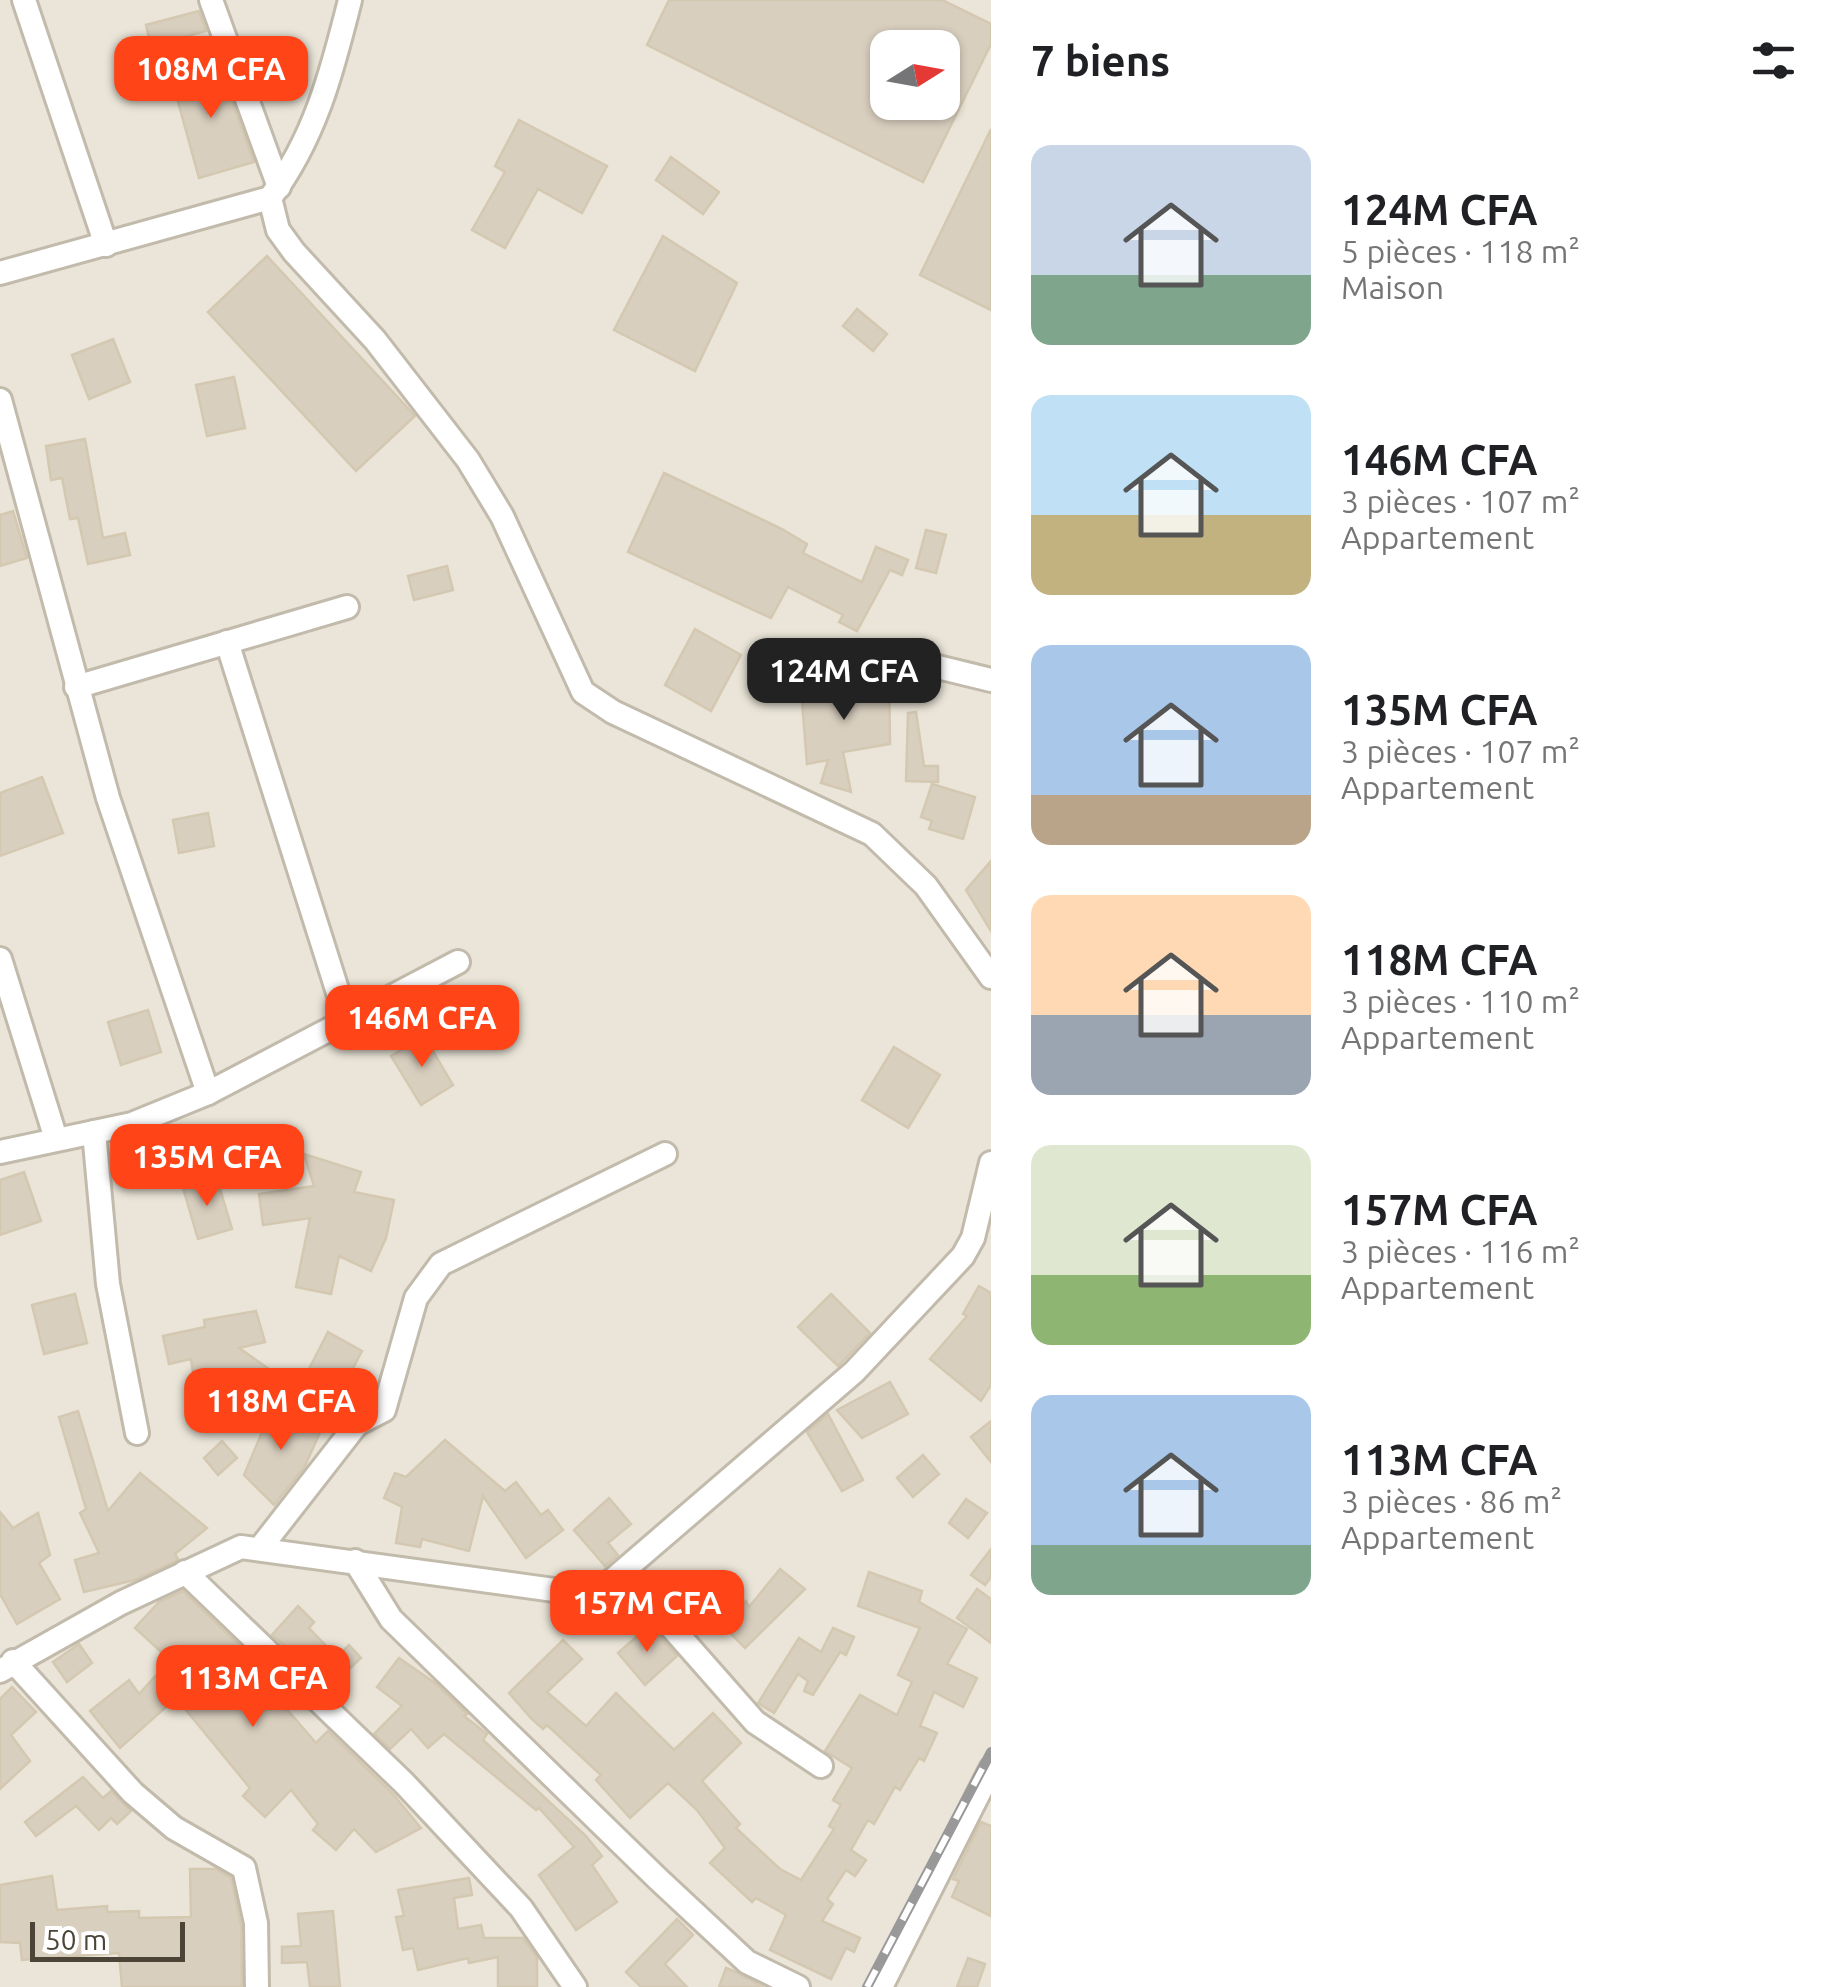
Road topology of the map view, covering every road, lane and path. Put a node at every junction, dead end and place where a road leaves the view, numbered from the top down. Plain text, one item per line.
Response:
1 (24, 0) edge
2 (211, 0) edge
3 (350, 0) edge
4 (274, 192) junction
5 (106, 245) junction
6 (0, 273) edge
7 (0, 400) edge
8 (346, 607) dead end
9 (227, 642) junction
10 (820, 655) dead end
11 (991, 680) edge
12 (76, 686) junction
13 (0, 959) edge
14 (458, 962) dead end
15 (991, 977) edge
16 (347, 1021) junction
17 (208, 1094) junction
18 (94, 1132) junction
19 (56, 1140) junction
20 (0, 1152) edge
21 (665, 1154) dead end
22 (991, 1162) edge
23 (137, 1433) dead end
24 (261, 1547) junction
25 (354, 1561) junction
26 (185, 1572) junction
27 (623, 1572) junction
28 (7, 1666) edge
29 (820, 1766) dead end
30 (991, 1769) edge
31 (257, 1987) edge
32 (575, 1987) edge
33 (798, 1987) edge
34 (881, 1987) edge

1 - 5 street
2 - 4 street
3 - 4 street
4 - 5 street
4 - 15 street
5 - 6 street
7 - 12 street
8 - 9 street
9 - 12 street
9 - 16 street
10 - 11 street
12 - 17 street
13 - 19 street
14 - 16 street
16 - 17 street
17 - 18 street
18 - 19 street
18 - 23 street
19 - 20 street
21 - 24 street
22 - 27 street
24 - 25 street
24 - 26 street
25 - 27 street
25 - 33 street
26 - 28 street
26 - 32 street
27 - 29 street
28 - 31 street
30 - 34 street

